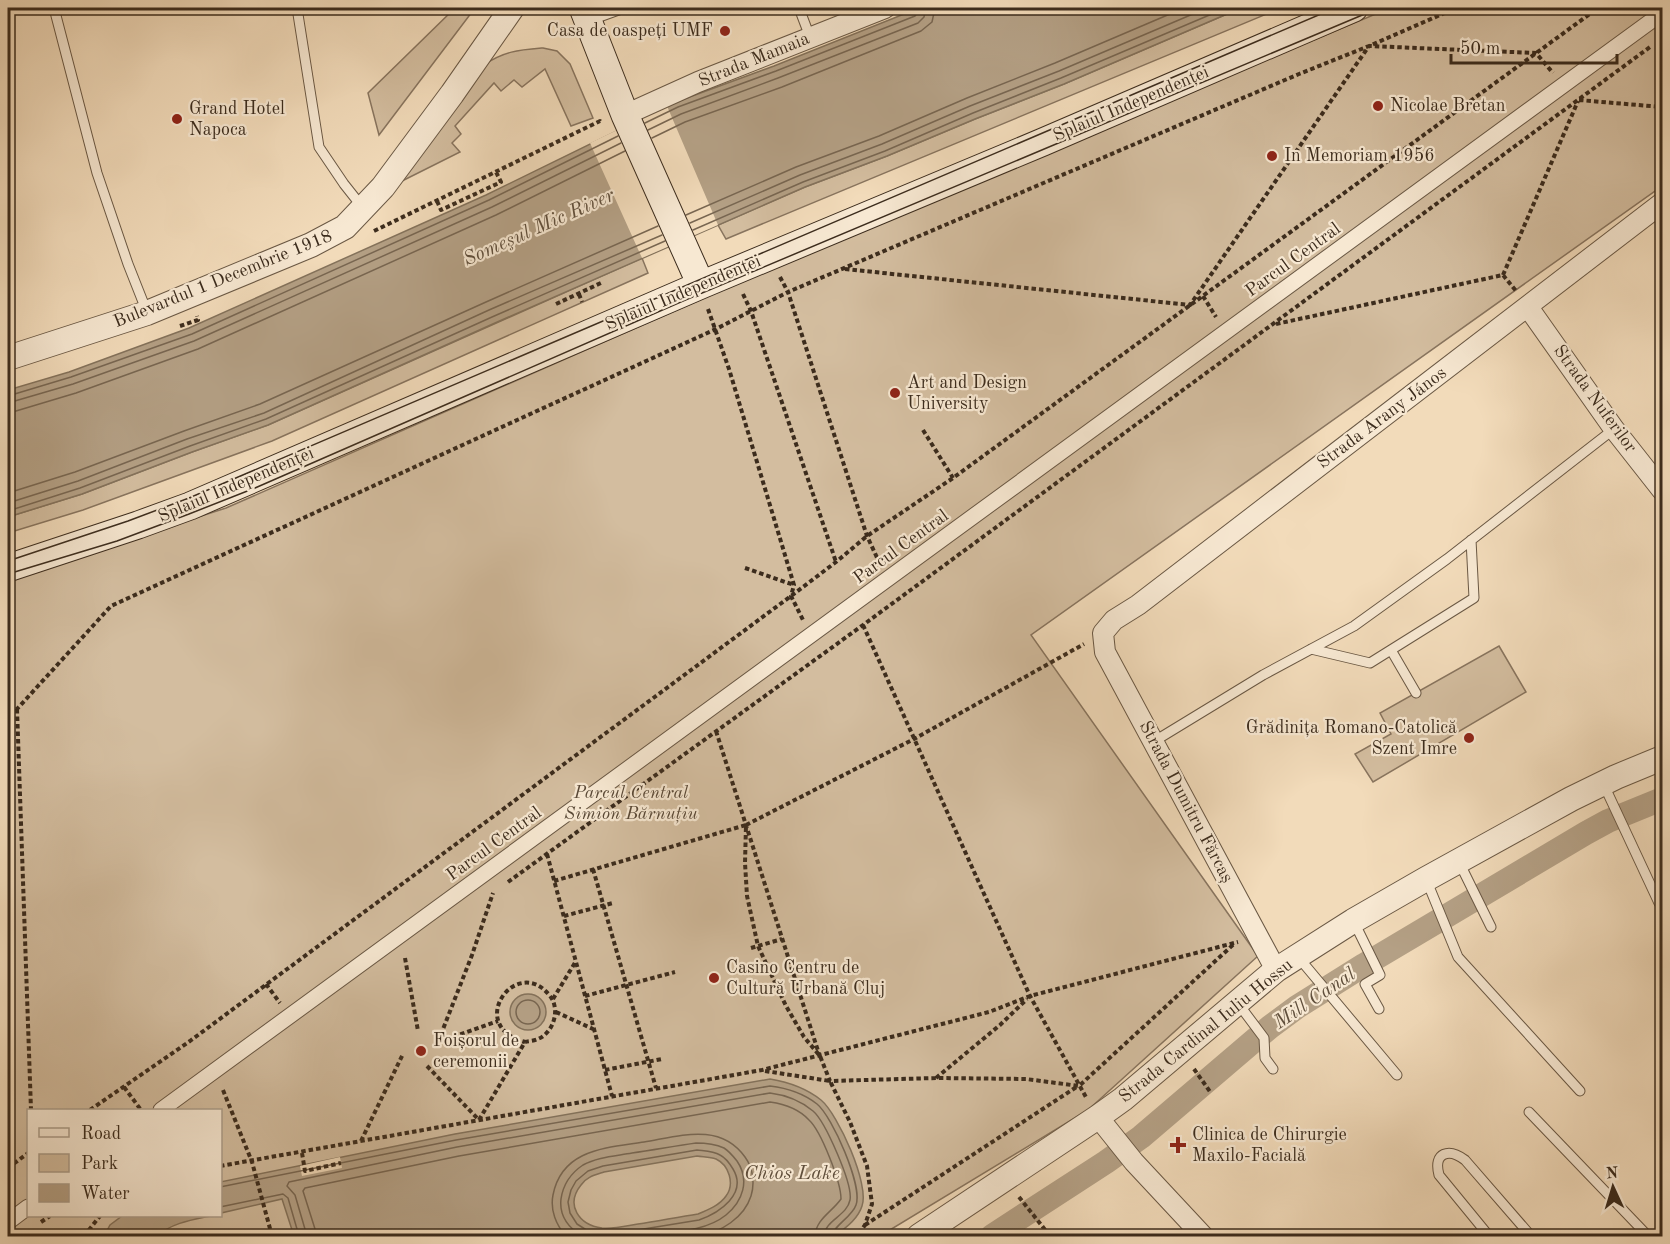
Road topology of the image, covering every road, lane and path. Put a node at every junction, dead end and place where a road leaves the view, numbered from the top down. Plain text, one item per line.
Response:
1 (54, 8) edge
2 (297, 8) edge
3 (512, 8) edge
4 (624, 8) edge
5 (799, 8) edge
6 (885, 8) edge
7 (1354, 8) edge
8 (1456, 8) edge
9 (1598, 8) edge
10 (1662, 13) edge
11 (586, 14) edge
12 (810, 37) junction
13 (1653, 45) dead end
14 (1370, 46) junction
15 (1536, 52) junction
16 (1542, 59) dead end
17 (1578, 100) junction
18 (1662, 107) edge
19 (618, 122) junction
20 (496, 172) junction
21 (437, 201) junction
22 (1662, 203) edge
23 (364, 209) junction
24 (377, 230) dead end
25 (844, 268) junction
26 (1503, 275) junction
27 (603, 282) dead end
28 (788, 292) junction
29 (579, 294) junction
30 (709, 295) junction
31 (1203, 296) junction
32 (734, 297) dead end
33 (582, 302) dead end
34 (1208, 303) dead end
35 (556, 304) dead end
36 (1190, 305) junction
37 (1528, 307) junction
38 (752, 310) junction
39 (147, 314) junction
40 (1273, 324) junction
41 (716, 329) junction
42 (8, 358) edge
43 (1614, 429) junction
44 (923, 430) dead end
45 (953, 478) junction
46 (1662, 490) edge
47 (867, 536) junction
48 (1470, 540) junction
49 (872, 546) dead end
50 (836, 562) junction
51 (8, 568) edge
52 (745, 568) dead end
53 (794, 585) junction
54 (791, 596) junction
55 (795, 605) dead end
56 (863, 625) junction
57 (1103, 633) junction
58 (1311, 650) junction
59 (1390, 650) junction
60 (1416, 693) dead end
61 (17, 709) junction
62 (8, 710) edge
63 (716, 732) junction
64 (914, 739) junction
65 (1154, 742) junction
66 (1662, 758) edge
67 (1603, 783) junction
68 (746, 825) junction
69 (547, 854) junction
70 (1459, 861) junction
71 (593, 869) junction
72 (1426, 879) junction
73 (554, 881) junction
74 (493, 893) junction
75 (484, 899) dead end
76 (613, 903) dead end
77 (1659, 903) dead end
78 (603, 906) junction
79 (564, 916) junction
80 (1353, 921) junction
81 (1491, 927) dead end
82 (782, 939) junction
83 (1262, 941) junction
84 (1236, 942) junction
85 (758, 946) junction
86 (751, 948) dead end
87 (414, 951) dead end
88 (405, 957) junction
89 (576, 962) junction
90 (395, 964) dead end
91 (1304, 964) junction
92 (1276, 970) junction
93 (675, 972) dead end
94 (626, 985) junction
95 (585, 996) junction
96 (1030, 996) junction
97 (553, 999) junction
98 (1237, 1002) junction
99 (1379, 1009) dead end
100 (556, 1012) junction
101 (498, 1021) junction
102 (594, 1029) junction
103 (418, 1031) dead end
104 (525, 1042) junction
105 (403, 1054) dead end
106 (820, 1056) junction
107 (662, 1059) dead end
108 (648, 1061) junction
109 (427, 1066) dead end
110 (1273, 1069) dead end
111 (605, 1070) junction
112 (762, 1070) junction
113 (1197, 1073) dead end
114 (1396, 1075) dead end
115 (936, 1078) junction
116 (830, 1081) junction
117 (232, 1084) dead end
118 (124, 1086) junction
119 (1079, 1086) junction
120 (656, 1088) junction
121 (1580, 1091) dead end
122 (1211, 1093) dead end
123 (612, 1096) junction
124 (31, 1109) edge
125 (92, 1109) edge
126 (140, 1109) edge
127 (162, 1109) edge
128 (1529, 1112) dead end
129 (1100, 1119) junction
130 (479, 1120) junction
131 (361, 1142) junction
132 (302, 1153) junction
133 (27, 1154) edge
134 (252, 1162) junction
135 (341, 1163) dead end
136 (222, 1166) edge
137 (8, 1168) edge
138 (1018, 1196) dead end
139 (27, 1208) edge
140 (98, 1217) edge
141 (8, 1222) edge
142 (865, 1225) junction
143 (861, 1230) junction
144 (932, 1231) edge
145 (84, 1236) edge
146 (272, 1236) edge
147 (857, 1236) edge
148 (865, 1236) edge
149 (1050, 1236) edge
150 (1203, 1236) edge
151 (1489, 1236) edge
152 (1531, 1236) edge
153 (1648, 1236) edge

1 - 39 lane
2 - 23 lane
3 - 23 street, Bulevardul 1 Decembrie 1918
4 - 11 lane
5 - 12 lane
6 - 12 street, Strada Mamaia
7 - 30 main road, Splaiul Independenței
8 - 14 path
9 - 15 path
10 - 127 street, Parcul Central
11 - 19 main road
12 - 19 street, Strada Mamaia
13 - 17 path
14 - 15 path
14 - 25 path
14 - 36 path
15 - 16 path
15 - 31 path
17 - 18 path
17 - 26 path
17 - 40 path
19 - 20 path
19 - 30 main road
20 - 21 path
20 - 21 path
21 - 24 path
22 - 37 street, Strada Arany János
23 - 39 street, Bulevardul 1 Decembrie 1918
25 - 28 path
25 - 36 path
26 - 37 path
26 - 40 path
27 - 29 path
28 - 38 path
28 - 47 path
29 - 33 path
29 - 35 path
30 - 41 path
30 - 51 main road, Splaiul Independenței
31 - 34 path
31 - 36 path
32 - 38 path
36 - 45 path
37 - 43 street, Strada Nuferilor
37 - 57 street, Strada Arany János
38 - 41 path
38 - 50 path
39 - 42 street, Bulevardul 1 Decembrie 1918
40 - 56 path
41 - 53 path
41 - 61 path
43 - 46 street, Strada Nuferilor
43 - 48 lane
44 - 45 path
45 - 47 path
47 - 49 path
47 - 50 path
48 - 58 lane
48 - 59 lane
50 - 54 path
52 - 53 path
53 - 54 path
54 - 55 path
54 - 118 path
56 - 63 path
56 - 64 path
57 - 64 path
57 - 65 street, Strada Dumitru Fărcaș
58 - 59 lane
58 - 65 lane
59 - 60 lane
61 - 62 path
61 - 124 path
63 - 68 path
63 - 69 path
64 - 68 path
64 - 96 path
65 - 83 street, Strada Dumitru Fărcaș
66 - 67 street, Strada Cardinal Iuliu Hossu
67 - 70 street, Strada Cardinal Iuliu Hossu
67 - 77 lane
68 - 71 path
68 - 82 path
68 - 85 path
69 - 73 path
69 - 74 path
70 - 72 street, Strada Cardinal Iuliu Hossu
70 - 81 lane
71 - 73 path
71 - 78 path
72 - 80 street, Strada Cardinal Iuliu Hossu
72 - 121 lane
73 - 79 path
74 - 75 path
74 - 101 path
76 - 78 path
78 - 79 path
78 - 94 path
79 - 89 path
80 - 91 street, Strada Cardinal Iuliu Hossu
80 - 99 lane
82 - 85 path
82 - 106 path
83 - 84 path
83 - 92 street, Strada Dumitru Fărcaș
84 - 96 path
84 - 119 path
85 - 86 path
85 - 106 path
87 - 88 path
88 - 90 path
88 - 103 path
89 - 95 path
89 - 97 path
91 - 92 street, Strada Cardinal Iuliu Hossu
91 - 114 lane
92 - 98 street, Strada Cardinal Iuliu Hossu
93 - 94 path
94 - 95 path
94 - 108 path
95 - 102 path
96 - 106 path
96 - 115 path
96 - 119 path
97 - 100 path
97 - 101 path
98 - 110 lane
98 - 129 street, Strada Cardinal Iuliu Hossu
100 - 102 path
100 - 104 path
101 - 104 path
102 - 111 path
104 - 130 path
105 - 131 path
106 - 112 path
106 - 116 path
107 - 108 path
108 - 111 path
108 - 120 path
109 - 130 path
111 - 123 path
112 - 116 path
112 - 120 path
113 - 122 path
115 - 116 path
115 - 119 path
116 - 142 path
117 - 134 path
118 - 125 path
118 - 126 path
119 - 129 path
119 - 142 path
120 - 123 path
123 - 130 path
128 - 153 lane
129 - 144 street, Strada Cardinal Iuliu Hossu
129 - 150 street
130 - 131 path
131 - 132 path
132 - 134 path
132 - 135 path
133 - 137 path
134 - 136 path
134 - 146 path
138 - 149 path
139 - 141 street
140 - 145 path
142 - 143 path
143 - 147 path
143 - 148 path
151 - 152 lane

